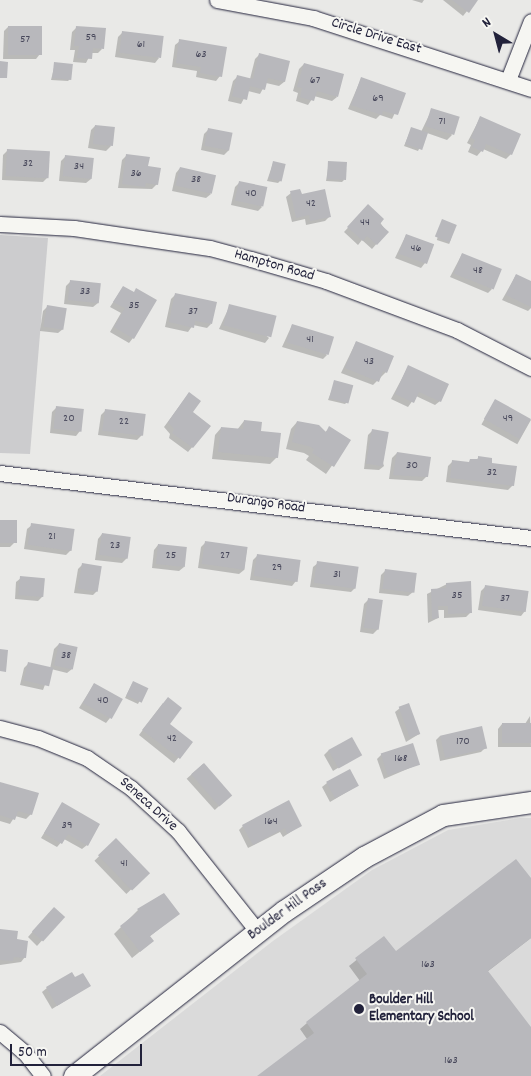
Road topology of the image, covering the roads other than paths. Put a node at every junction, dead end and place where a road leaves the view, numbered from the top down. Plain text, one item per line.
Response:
1 (217, 0) edge
2 (531, 21) edge
3 (508, 80) junction
4 (531, 89) edge
5 (0, 224) edge
6 (531, 368) edge
7 (0, 473) edge
8 (531, 538) edge
9 (0, 728) edge
10 (531, 802) edge
11 (258, 932) junction
12 (0, 1032) edge
13 (43, 1076) edge
14 (74, 1076) edge

1 - 3 street, Circle Drive East
2 - 3 street
3 - 4 street, Circle Drive East
5 - 6 street, Hampton Road
7 - 8 street, Durango Road
9 - 11 street, Seneca Drive
10 - 11 street, Boulder Hill Pass
11 - 14 street, Boulder Hill Pass
12 - 13 street

